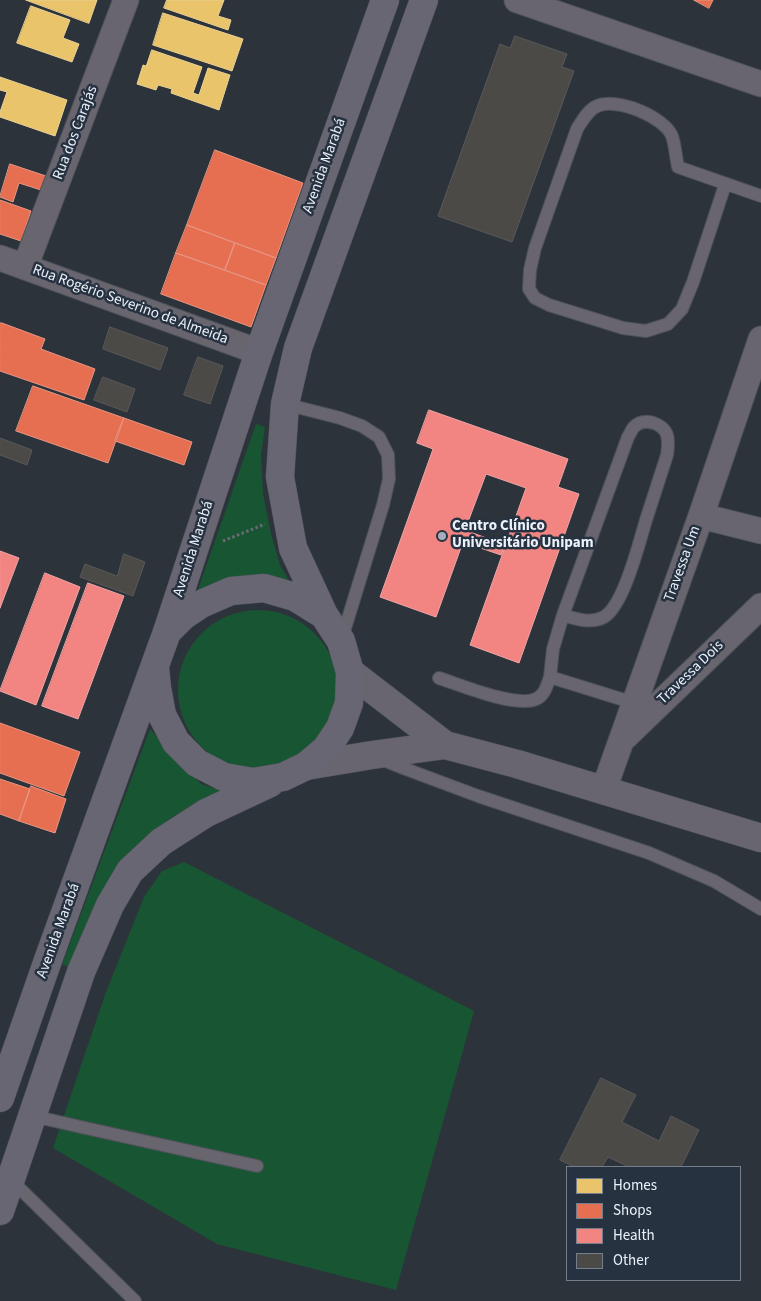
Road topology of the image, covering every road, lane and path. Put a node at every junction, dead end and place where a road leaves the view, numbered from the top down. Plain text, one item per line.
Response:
1 (126, 0) edge
2 (385, 0) edge
3 (424, 0) edge
4 (517, 0) edge
5 (761, 84) edge
6 (725, 184) junction
7 (761, 196) edge
8 (0, 258) edge
9 (25, 267) junction
10 (761, 339) edge
11 (259, 352) junction
12 (285, 404) junction
13 (701, 516) junction
14 (268, 522) dead end
15 (761, 531) edge
16 (222, 542) dead end
17 (761, 606) edge
18 (324, 615) junction
19 (563, 615) junction
20 (167, 632) junction
21 (340, 641) junction
22 (155, 664) junction
23 (350, 672) junction
24 (550, 677) junction
25 (439, 678) dead end
26 (634, 703) junction
27 (621, 740) junction
28 (445, 745) junction
29 (372, 755) junction
30 (295, 772) junction
31 (604, 789) junction
32 (761, 838) edge
33 (761, 909) edge
34 (0, 1098) edge
35 (33, 1116) junction
36 (258, 1166) dead end
37 (11, 1180) junction
38 (0, 1211) edge
39 (135, 1301) edge

1 - 9 street, Rua dos Carajás
2 - 11 main road, Avenida Marabá
3 - 12 main road
4 - 5 street
6 - 6 lane
6 - 7 lane
8 - 9 street, Rua Rogério Severino de Almeida
9 - 11 street, Rua Rogério Severino de Almeida
10 - 13 street, Travessa Um
11 - 20 main road, Avenida Marabá
12 - 18 main road
12 - 21 lane
13 - 15 street
13 - 26 street, Travessa Um
14 - 16 path
17 - 27 street, Travessa Dois
18 - 20 main road
18 - 21 main road
19 - 19 lane
19 - 24 lane
20 - 22 main road, Avenida Marabá
21 - 23 main road
22 - 30 main road
22 - 34 main road, Avenida Marabá
23 - 28 street
23 - 30 main road
24 - 25 lane
24 - 26 lane
26 - 27 street, Travessa Um
27 - 31 street, Travessa Um
28 - 29 street
28 - 31 street
29 - 30 street
29 - 33 lane
30 - 35 main road
31 - 32 street
35 - 36 lane
35 - 37 main road
37 - 38 main road
37 - 39 lane

